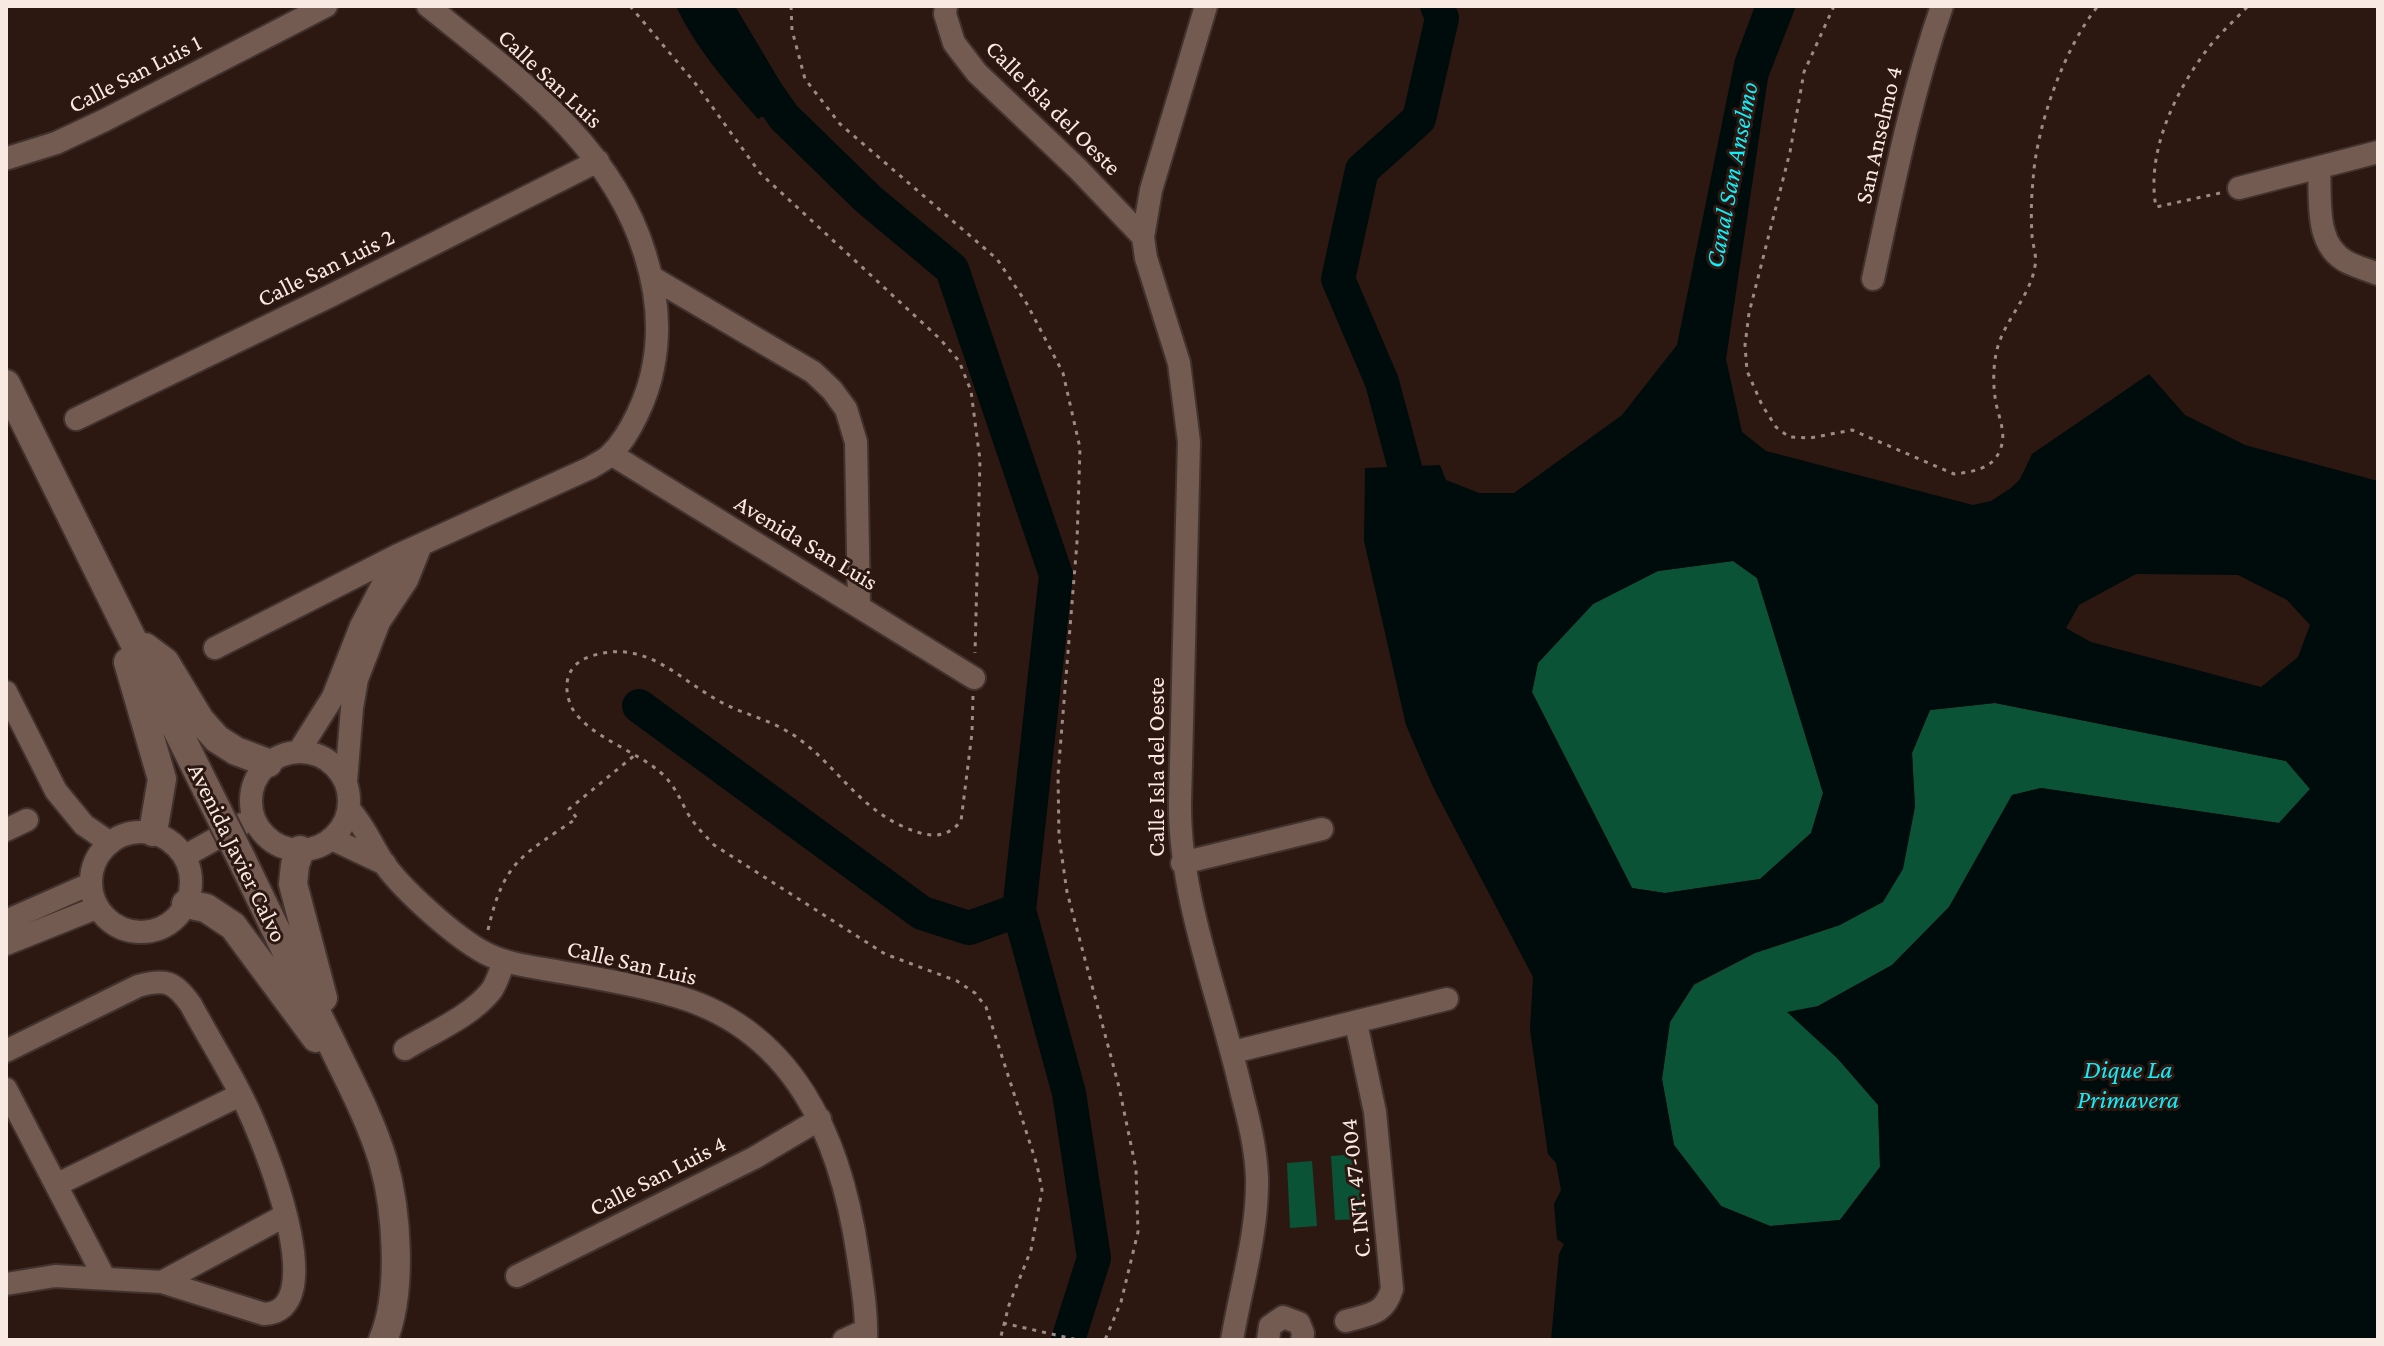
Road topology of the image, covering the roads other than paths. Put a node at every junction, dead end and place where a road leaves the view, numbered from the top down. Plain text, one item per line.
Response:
1 (326, 6) edge
2 (428, 6) edge
3 (946, 6) edge
4 (1206, 6) edge
5 (1942, 6) edge
6 (2378, 152) edge
7 (8, 158) dead end
8 (598, 161) junction
9 (2319, 168) junction
10 (2239, 188) road end
11 (1143, 237) junction
12 (2378, 274) edge
13 (653, 278) junction
14 (1873, 279) dead end
15 (6, 384) edge
16 (76, 419) dead end
17 (611, 454) junction
18 (421, 545) junction
19 (398, 555) junction
20 (336, 585) junction
21 (859, 605) junction
22 (373, 617) junction
23 (128, 629) junction
24 (215, 648) dead end
25 (974, 678) road end
26 (6, 692) edge
27 (299, 751) junction
28 (268, 763) junction
29 (346, 781) junction
30 (349, 809) junction
31 (253, 817) junction
32 (27, 820) dead end
33 (1322, 829) dead end
34 (6, 830) edge
35 (153, 832) junction
36 (332, 839) junction
37 (109, 842) junction
38 (300, 850) junction
39 (185, 856) junction
40 (1182, 863) junction
41 (385, 864) junction
42 (90, 884) junction
43 (186, 904) junction
44 (96, 908) junction
45 (6, 921) edge
46 (6, 944) edge
47 (494, 957) junction
48 (1447, 999) dead end
49 (1356, 1023) junction
50 (405, 1049) dead end
51 (6, 1051) edge
52 (1233, 1052) junction
53 (339, 1061) junction
54 (6, 1089) edge
55 (240, 1095) junction
56 (820, 1119) junction
57 (58, 1184) junction
58 (286, 1215) junction
59 (517, 1276) dead end
60 (104, 1277) junction
61 (162, 1282) junction
62 (6, 1284) edge
63 (1346, 1321) dead end
64 (1234, 1333) edge
65 (866, 1335) edge
66 (1268, 1336) edge
67 (383, 1340) edge
68 (844, 1340) edge
69 (1302, 1340) edge

1 - 7 street, Calle San Luis 1
2 - 8 street, Calle San Luis
3 - 11 street, Calle Isla del Oeste
4 - 11 street, Calle Isla del Oeste
5 - 14 street, San Anselmo 4
6 - 9 street
8 - 13 street, Calle San Luis
8 - 16 street, Calle San Luis 2
9 - 10 street
9 - 12 street
11 - 40 street, Calle Isla del Oeste
13 - 17 street, Calle San Luis
13 - 21 street
15 - 23 street, Avenida Javier Calvo
17 - 18 street, Calle San Luis
17 - 21 street, Avenida San Luis
18 - 19 street, Calle San Luis
18 - 22 street
19 - 20 street, Calle San Luis
19 - 22 street
20 - 22 street
20 - 24 street, Calle San Luis
21 - 25 street, Avenida San Luis
22 - 27 street
22 - 29 street
23 - 28 street
23 - 35 street
23 - 53 street, Avenida Javier Calvo, bridge
26 - 37 street
27 - 28 street
27 - 29 street
28 - 31 street
29 - 30 street
30 - 36 street
30 - 41 street, Calle San Luis
31 - 38 street
31 - 39 street
32 - 34 street
33 - 40 street
35 - 37 street
35 - 39 street
36 - 38 street
36 - 41 street, Calle San Luis
37 - 42 street
38 - 53 street
39 - 43 street
40 - 52 street, Calle Isla del Oeste
41 - 47 street, Calle San Luis
42 - 44 street
42 - 45 street
43 - 44 street
43 - 53 street
44 - 46 street
47 - 50 street
47 - 56 street, Calle San Luis
48 - 49 street
49 - 52 street
49 - 63 street, C. INT. 47-004
51 - 55 street
52 - 64 street, Calle Isla del Oeste
53 - 67 street, Avenida Javier Calvo
54 - 57 street
55 - 57 street
55 - 58 street
56 - 59 street, Calle San Luis 4
56 - 65 street, Calle San Luis
57 - 60 street
58 - 61 street
58 - 61 street
60 - 61 street
60 - 62 street
64 - 66 street
65 - 68 street
66 - 69 street

